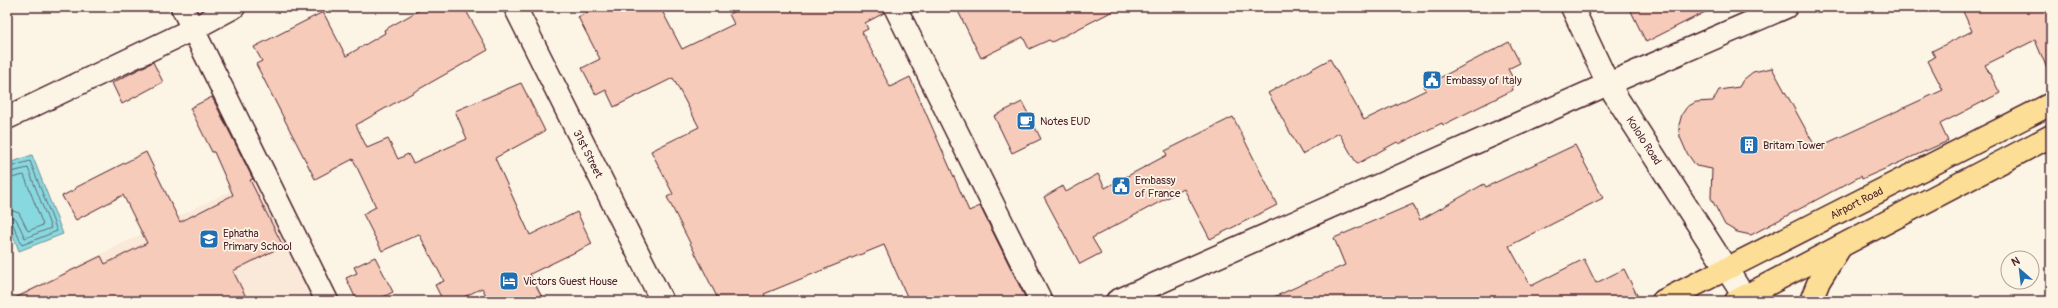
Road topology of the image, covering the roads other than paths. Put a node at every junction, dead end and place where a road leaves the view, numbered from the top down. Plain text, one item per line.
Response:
1 (182, 7) edge
2 (234, 7) edge
3 (516, 7) edge
4 (895, 7) edge
5 (1572, 7) edge
6 (1786, 7) edge
7 (193, 29) junction
8 (1608, 84) junction
9 (2051, 104) edge
10 (7, 118) edge
11 (2051, 136) edge
12 (1840, 246) junction
13 (1726, 269) junction
14 (1742, 300) edge
15 (327, 301) edge
16 (662, 301) edge
17 (1041, 301) edge
18 (1117, 301) edge
19 (1663, 301) edge
20 (1811, 301) edge

1 - 7 street
2 - 7 street
3 - 16 street, 31st Street
4 - 17 street
5 - 8 street, Kololo Road
6 - 8 street
7 - 10 street
7 - 15 street
8 - 13 street, Kololo Road
8 - 18 street
9 - 13 main road, Airport Road
11 - 12 main road
12 - 14 main road
12 - 20 main road
13 - 14 street, Kololo Road
13 - 19 main road, Airport Road

